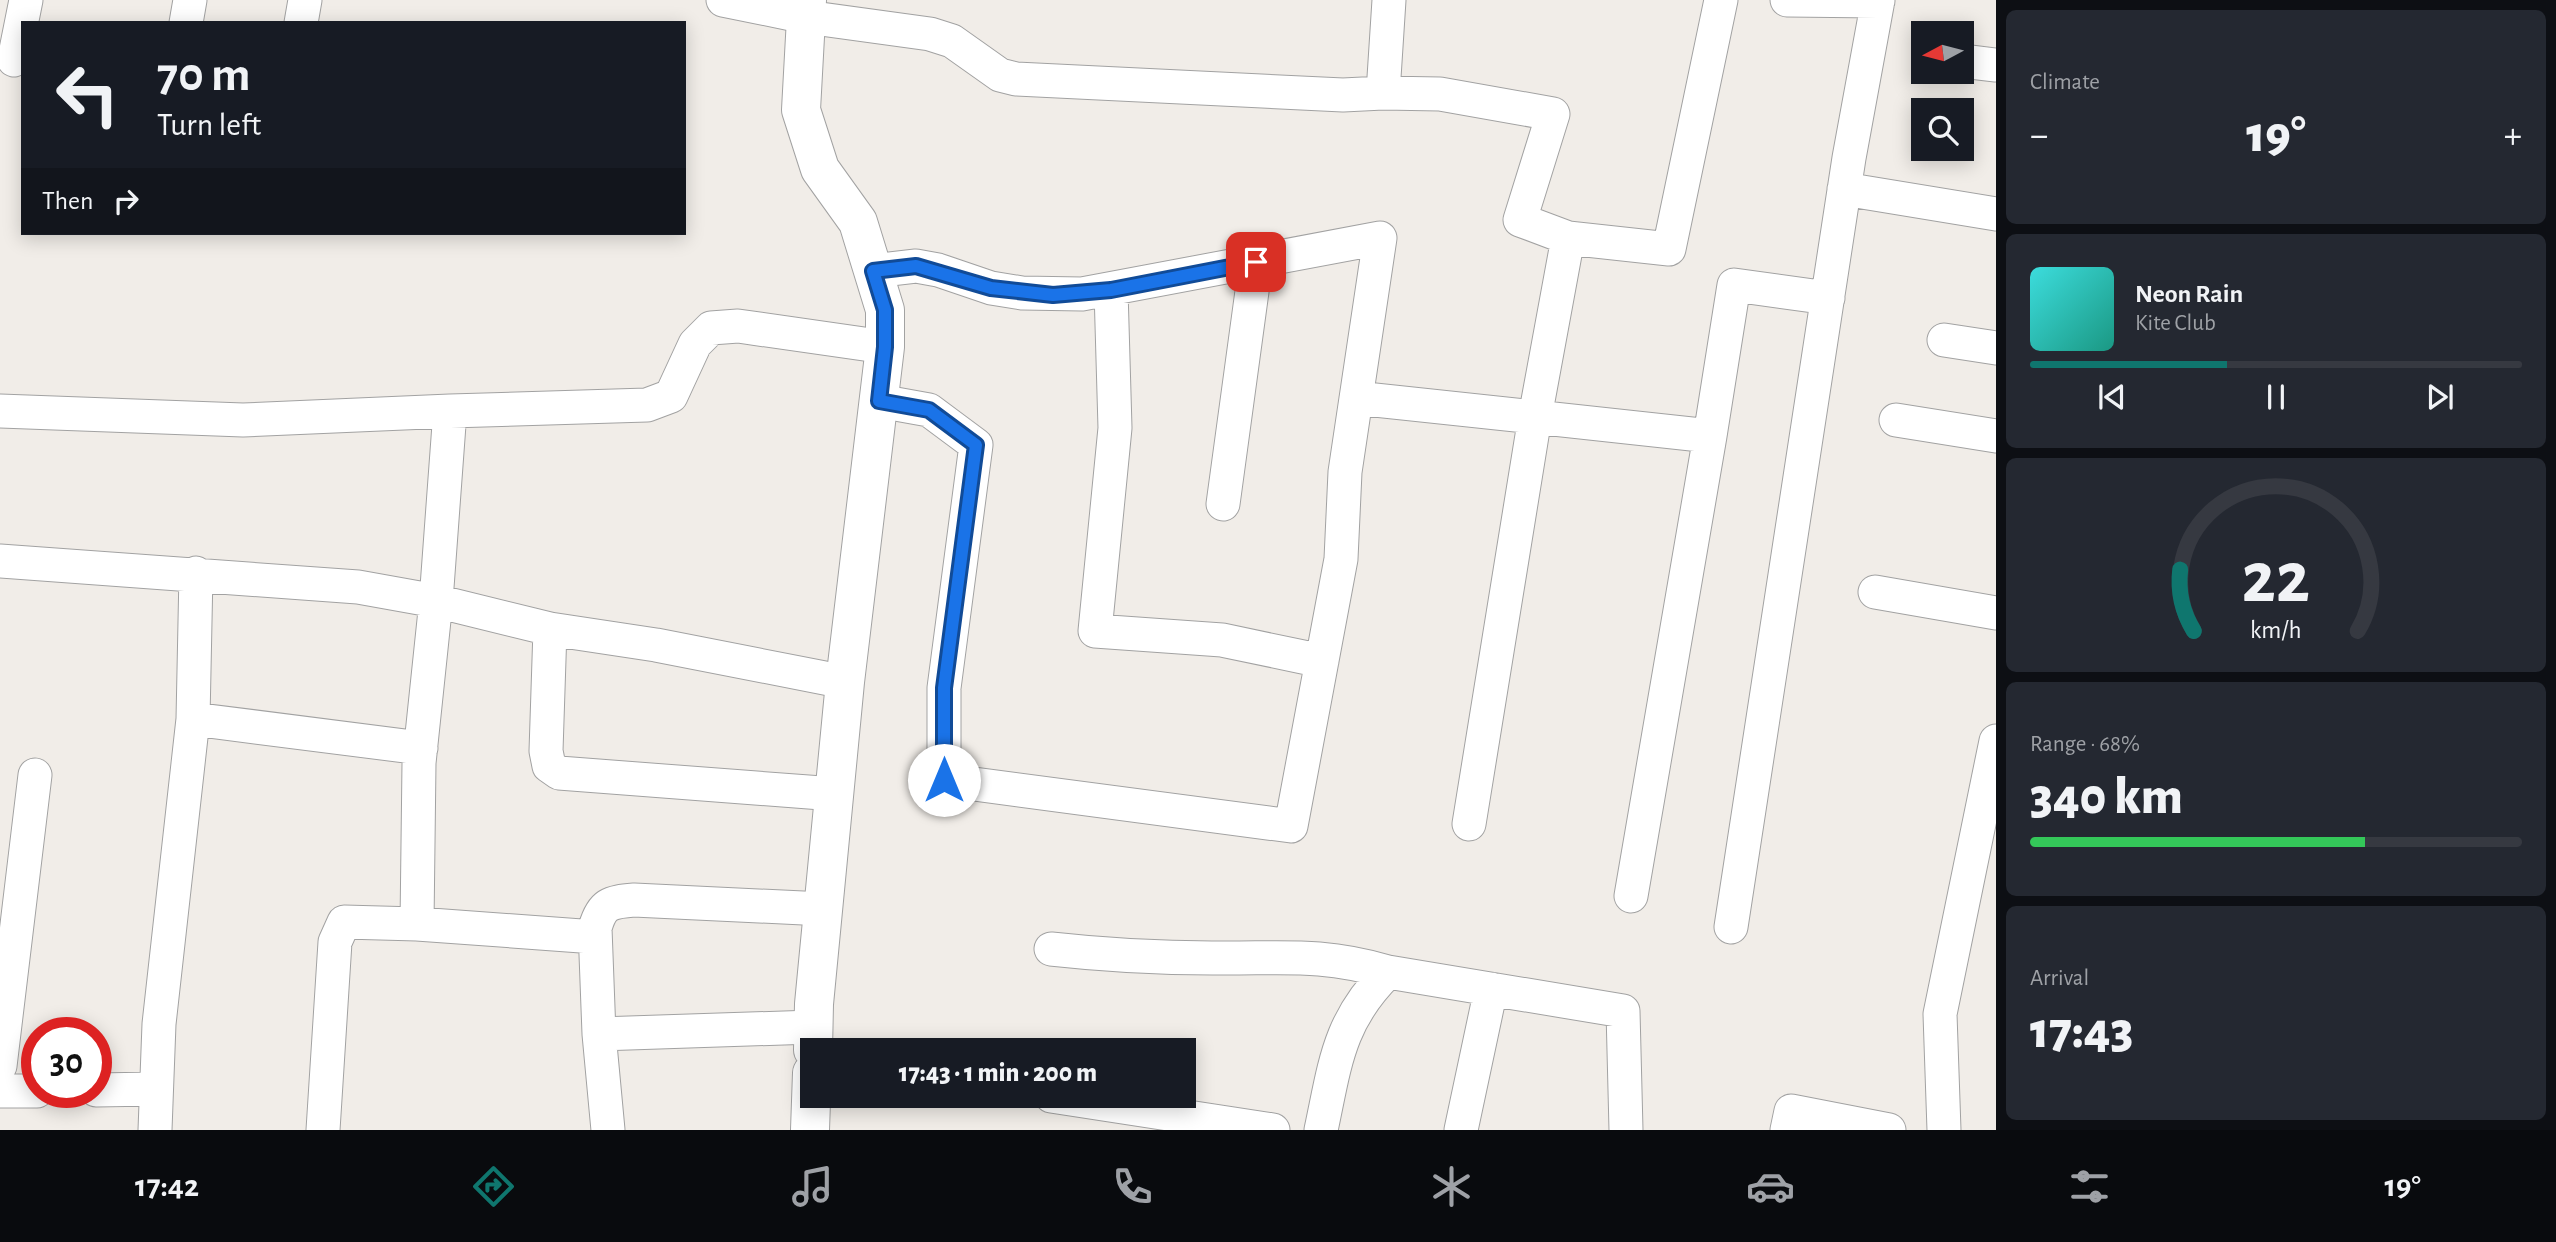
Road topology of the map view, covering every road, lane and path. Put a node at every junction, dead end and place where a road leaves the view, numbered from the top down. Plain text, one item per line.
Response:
1 (26, 0) edge
2 (190, 0) edge
3 (305, 0) edge
4 (723, 0) edge
5 (1389, 0) edge
6 (1721, 0) edge
7 (1787, 0) edge
8 (1878, 0) edge
9 (807, 9) edge
10 (22, 21) edge
11 (186, 21) edge
12 (301, 21) edge
13 (21, 25) edge
14 (14, 60) dead end
15 (1974, 62) edge
16 (1996, 65) edge
17 (1383, 93) junction
18 (1844, 189) junction
19 (1996, 214) edge
20 (1568, 238) junction
21 (1256, 262) junction
22 (873, 271) junction
23 (1111, 290) junction
24 (1828, 298) junction
25 (1944, 340) dead end
26 (885, 347) junction
27 (1996, 348) edge
28 (1356, 398) junction
29 (879, 401) junction
30 (0, 411) edge
31 (450, 411) junction
32 (1535, 417) junction
33 (1896, 420) dead end
34 (1710, 436) junction
35 (1996, 436) edge
36 (1223, 505) dead end
37 (0, 561) edge
38 (196, 573) junction
39 (1875, 592) dead end
40 (436, 601) junction
41 (1996, 613) edge
42 (550, 629) junction
43 (1322, 661) junction
44 (845, 682) junction
45 (192, 719) junction
46 (1996, 741) edge
47 (421, 748) junction
48 (35, 775) dead end
49 (835, 794) junction
50 (1469, 824) dead end
51 (1631, 896) dead end
52 (824, 909) junction
53 (416, 924) junction
54 (1731, 927) dead end
55 (595, 937) junction
56 (1051, 949) dead end
57 (1388, 972) junction
58 (1490, 989) junction
59 (599, 1034) junction
60 (813, 1038) edge
61 (0, 1066) edge
62 (155, 1089) junction
63 (112, 1090) edge
64 (0, 1091) edge
65 (21, 1091) edge
66 (811, 1108) edge
67 (1129, 1108) edge
68 (155, 1130) edge
69 (323, 1130) edge
70 (608, 1130) edge
71 (810, 1130) edge
72 (1273, 1130) edge
73 (1321, 1130) edge
74 (1461, 1130) edge
75 (1626, 1130) edge
76 (1787, 1130) edge
77 (1889, 1130) edge
78 (1944, 1130) edge

1 - 10 street
2 - 11 street
3 - 12 street
4 - 9 street
5 - 17 street
6 - 20 street
7 - 8 street
8 - 18 street
9 - 17 street
9 - 22 street
13 - 14 street
15 - 16 street
17 - 20 street
18 - 19 street
18 - 24 street
20 - 32 street
21 - 23 street
21 - 28 street
21 - 36 street
22 - 23 street
22 - 26 street
23 - 43 street
24 - 34 street
24 - 54 street
25 - 27 street
26 - 29 street
26 - 31 street
28 - 32 street
28 - 43 street
29 - 43 street
29 - 44 street
30 - 31 street
31 - 40 street
32 - 34 street
32 - 50 street
33 - 35 street
34 - 51 street
37 - 38 street
38 - 40 street
38 - 45 street
39 - 41 street
40 - 42 street
40 - 47 street
42 - 44 street
42 - 49 street
44 - 49 street
45 - 47 street
45 - 62 street
46 - 78 street
47 - 53 street
48 - 61 street
49 - 52 street
52 - 55 street
52 - 60 street
53 - 55 street
53 - 69 street
55 - 59 street
56 - 57 street
57 - 58 street
57 - 73 street
58 - 74 street
58 - 75 street
59 - 60 street
59 - 70 street
62 - 63 street
62 - 68 street
64 - 65 street
66 - 71 street
67 - 72 street
76 - 77 street

